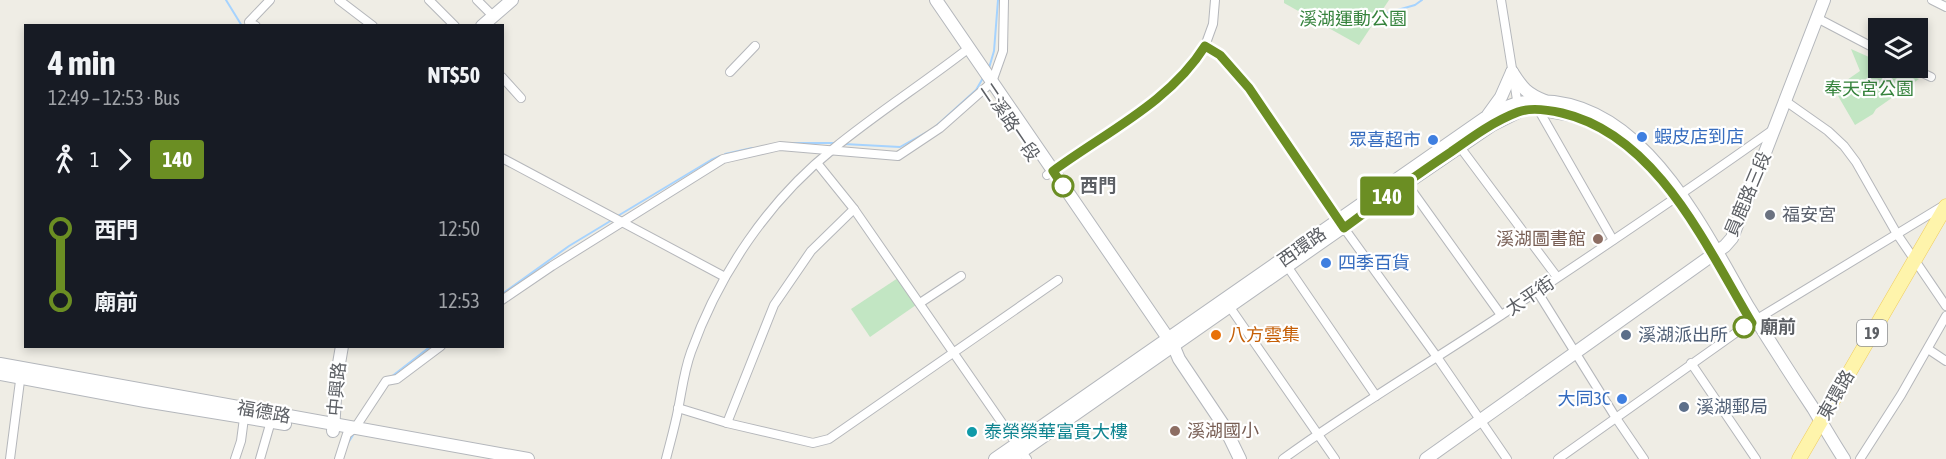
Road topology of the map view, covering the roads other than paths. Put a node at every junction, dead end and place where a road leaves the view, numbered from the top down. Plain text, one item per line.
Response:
1 (270, 0) edge
2 (339, 0) edge
3 (429, 0) edge
4 (477, 0) edge
5 (512, 0) edge
6 (927, 0) edge
7 (936, 0) edge
8 (1004, 0) edge
9 (1215, 0) edge
10 (1501, 0) edge
11 (1824, 0) edge
12 (1932, 0) edge
13 (1946, 7) edge
14 (493, 16) junction
15 (1817, 18) junction
16 (252, 24) edge
17 (370, 24) edge
18 (453, 24) edge
19 (485, 24) edge
20 (1868, 45) edge
21 (755, 46) dead end
22 (1205, 46) junction
23 (966, 50) junction
24 (730, 72) dead end
25 (1512, 72) junction
26 (1928, 76) edge
27 (1931, 78) dead end
28 (504, 79) edge
29 (986, 79) junction
30 (520, 98) dead end
31 (1784, 100) junction
32 (1541, 105) junction
33 (1519, 107) junction
34 (1485, 118) junction
35 (1775, 129) junction
36 (1457, 143) junction
37 (832, 150) junction
38 (504, 159) edge
39 (817, 164) junction
40 (1050, 173) junction
41 (1404, 179) junction
42 (1679, 196) junction
43 (1946, 205) edge
44 (854, 209) junction
45 (621, 222) junction
46 (1946, 223) edge
47 (1342, 225) junction
48 (1897, 234) junction
49 (1613, 240) junction
50 (1714, 254) junction
51 (1285, 264) junction
52 (1918, 264) junction
53 (961, 276) dead end
54 (725, 277) junction
55 (1557, 277) junction
56 (1058, 280) dead end
57 (1537, 291) junction
58 (504, 299) edge
59 (920, 303) junction
60 (1227, 304) junction
61 (1946, 306) edge
62 (1500, 315) junction
63 (1946, 316) edge
64 (1754, 321) junction
65 (342, 348) edge
66 (438, 348) edge
67 (1170, 348) junction
68 (1928, 349) junction
69 (953, 352) junction
70 (1576, 352) junction
71 (1437, 357) junction
72 (1946, 361) edge
73 (1691, 363) junction
74 (0, 364) edge
75 (21, 372) junction
76 (0, 374) edge
77 (1376, 396) junction
78 (678, 408) junction
79 (244, 418) junction
80 (1616, 418) junction
81 (271, 421) junction
82 (1481, 421) junction
83 (727, 423) junction
84 (1821, 426) junction
85 (334, 428) junction
86 (351, 431) junction
87 (1318, 434) junction
88 (1022, 452) edge
89 (10, 459) edge
90 (235, 459) edge
91 (260, 459) edge
92 (339, 459) edge
93 (477, 459) edge
94 (528, 459) edge
95 (666, 459) edge
96 (995, 459) edge
97 (1011, 459) edge
98 (1240, 459) edge
99 (1283, 459) edge
100 (1335, 459) edge
101 (1426, 459) edge
102 (1507, 459) edge
103 (1558, 459) edge
104 (1644, 459) edge
105 (1756, 459) edge
106 (1798, 459) edge
107 (1808, 459) edge
108 (1844, 459) edge
109 (1860, 459) edge

1 - 16 street
2 - 17 street
3 - 18 street
4 - 14 street
5 - 14 street
6 - 23 street, 二溪路一段
7 - 23 street, 二溪路一段
8 - 29 street
9 - 22 street
10 - 25 street
11 - 15 street, 員鹿路三段
12 - 13 street
14 - 19 street
15 - 20 street
15 - 31 street, 員鹿路三段
21 - 24 street
22 - 40 street
22 - 47 street
23 - 29 street, 二溪路一段
23 - 37 street
25 - 32 street
25 - 33 street
25 - 34 street
26 - 27 street
28 - 30 street
29 - 37 street
29 - 40 street, 二溪路一段
31 - 35 street, 員鹿路三段
31 - 48 street
32 - 33 street, 西環路
32 - 42 street, 西環路
32 - 49 street
33 - 34 street, 西環路
33 - 36 street, 西環路
34 - 36 street, 西環路
35 - 42 street, 太平街
35 - 50 street, 員鹿路三段
36 - 41 street, 西環路
36 - 55 street
37 - 39 street
37 - 45 street
38 - 45 street
39 - 44 street
39 - 54 street
40 - 67 street, 二溪路一段
41 - 47 street, 西環路
41 - 62 street
42 - 49 street, 太平街
42 - 50 street, 西環路
43 - 48 street
43 - 52 main road, 東環路 / 19
44 - 59 street
44 - 83 street
45 - 54 street
45 - 58 street
46 - 52 main road, 東環路 / 19
47 - 51 street, 西環路
47 - 71 street
48 - 52 street
48 - 64 street
49 - 55 street, 太平街
50 - 64 street, 西環路
50 - 70 street, 員鹿路三段
51 - 60 street, 西環路
51 - 77 street
52 - 61 street
52 - 84 main road, 東環路 / 19
53 - 59 street
54 - 78 street
55 - 57 street, 太平街
56 - 69 street
57 - 62 street, 太平街
57 - 70 street
59 - 69 street
60 - 67 street, 西環路
60 - 87 street
62 - 71 street, 太平街
63 - 68 street
64 - 73 street
64 - 84 street, 西環路
65 - 85 street, 中興路
66 - 86 street
67 - 88 street, 西環路
67 - 98 street, 二溪路一段
68 - 72 street
68 - 109 street
69 - 83 street
69 - 88 street
70 - 80 street
70 - 82 street, 員鹿路三段
71 - 77 street, 太平街
71 - 82 street
73 - 80 street
73 - 105 street
74 - 75 street, 福德路
75 - 76 street, 福德路
75 - 79 street, 福德路
75 - 85 street, 福德路
75 - 89 street
77 - 87 street, 太平街
78 - 83 street
78 - 95 street
79 - 81 street, 福德路
79 - 90 street
80 - 103 street
80 - 104 street
81 - 85 street, 福德路
81 - 91 street
82 - 101 street, 員鹿路三段
82 - 102 street
84 - 106 main road, 東環路 / 19
84 - 107 main road, 東環路 / 19
84 - 108 street, 西環路
85 - 86 street, 福德路
86 - 92 street
86 - 93 street, 福德路
86 - 94 street, 福德路
87 - 99 street, 太平街
87 - 100 street
88 - 96 street, 西環路
88 - 97 street, 西環路

